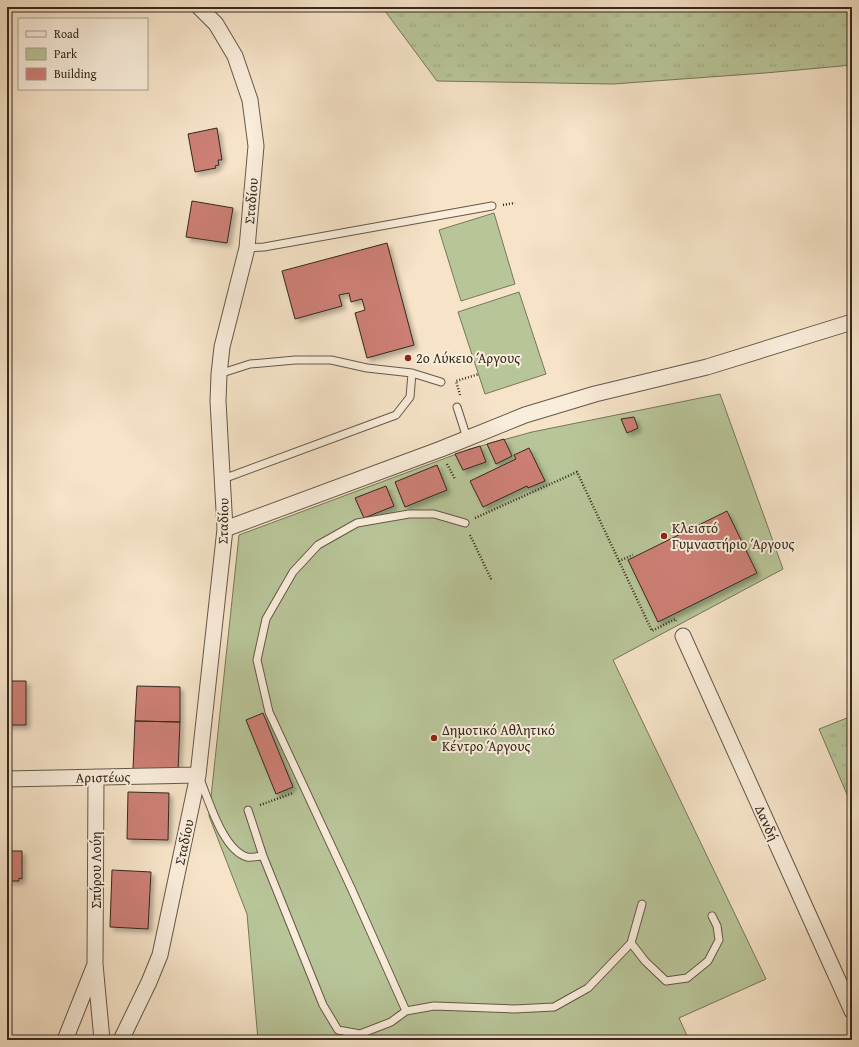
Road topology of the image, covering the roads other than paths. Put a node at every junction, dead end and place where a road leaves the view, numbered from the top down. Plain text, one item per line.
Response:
1 (200, 7) edge
2 (492, 206) dead end
3 (246, 248) junction
4 (852, 322) edge
5 (412, 373) junction
6 (219, 374) junction
7 (441, 382) dead end
8 (457, 407) dead end
9 (467, 438) junction
10 (223, 479) junction
11 (465, 523) road end
12 (225, 529) junction
13 (683, 636) road end
14 (198, 775) junction
15 (96, 777) junction
16 (7, 779) edge
17 (248, 810) road end
18 (263, 856) junction
19 (642, 904) dead end
20 (712, 916) dead end
21 (631, 943) junction
22 (95, 964) junction
23 (406, 1011) junction
24 (852, 1011) edge
25 (65, 1040) edge
26 (102, 1040) edge
27 (121, 1040) edge

1 - 3 street, Σταδίου
2 - 3 lane
3 - 6 street, Σταδίου
4 - 9 street
5 - 6 lane
5 - 7 lane
5 - 10 lane
6 - 10 street, Σταδίου
8 - 9 lane
9 - 12 street
10 - 12 street, Σταδίου
11 - 23 lane
12 - 14 street, Σταδίου
13 - 24 street, Δανδή
14 - 15 street, Αριστέως
14 - 18 lane
14 - 27 street, Σταδίου
15 - 16 street, Αριστέως
15 - 22 street, Σπύρου Λούη
17 - 18 lane
18 - 23 lane
19 - 21 lane
20 - 21 lane
21 - 23 lane
22 - 25 street, Σπύρου Λούη
22 - 26 street, Σπύρου Λούη

